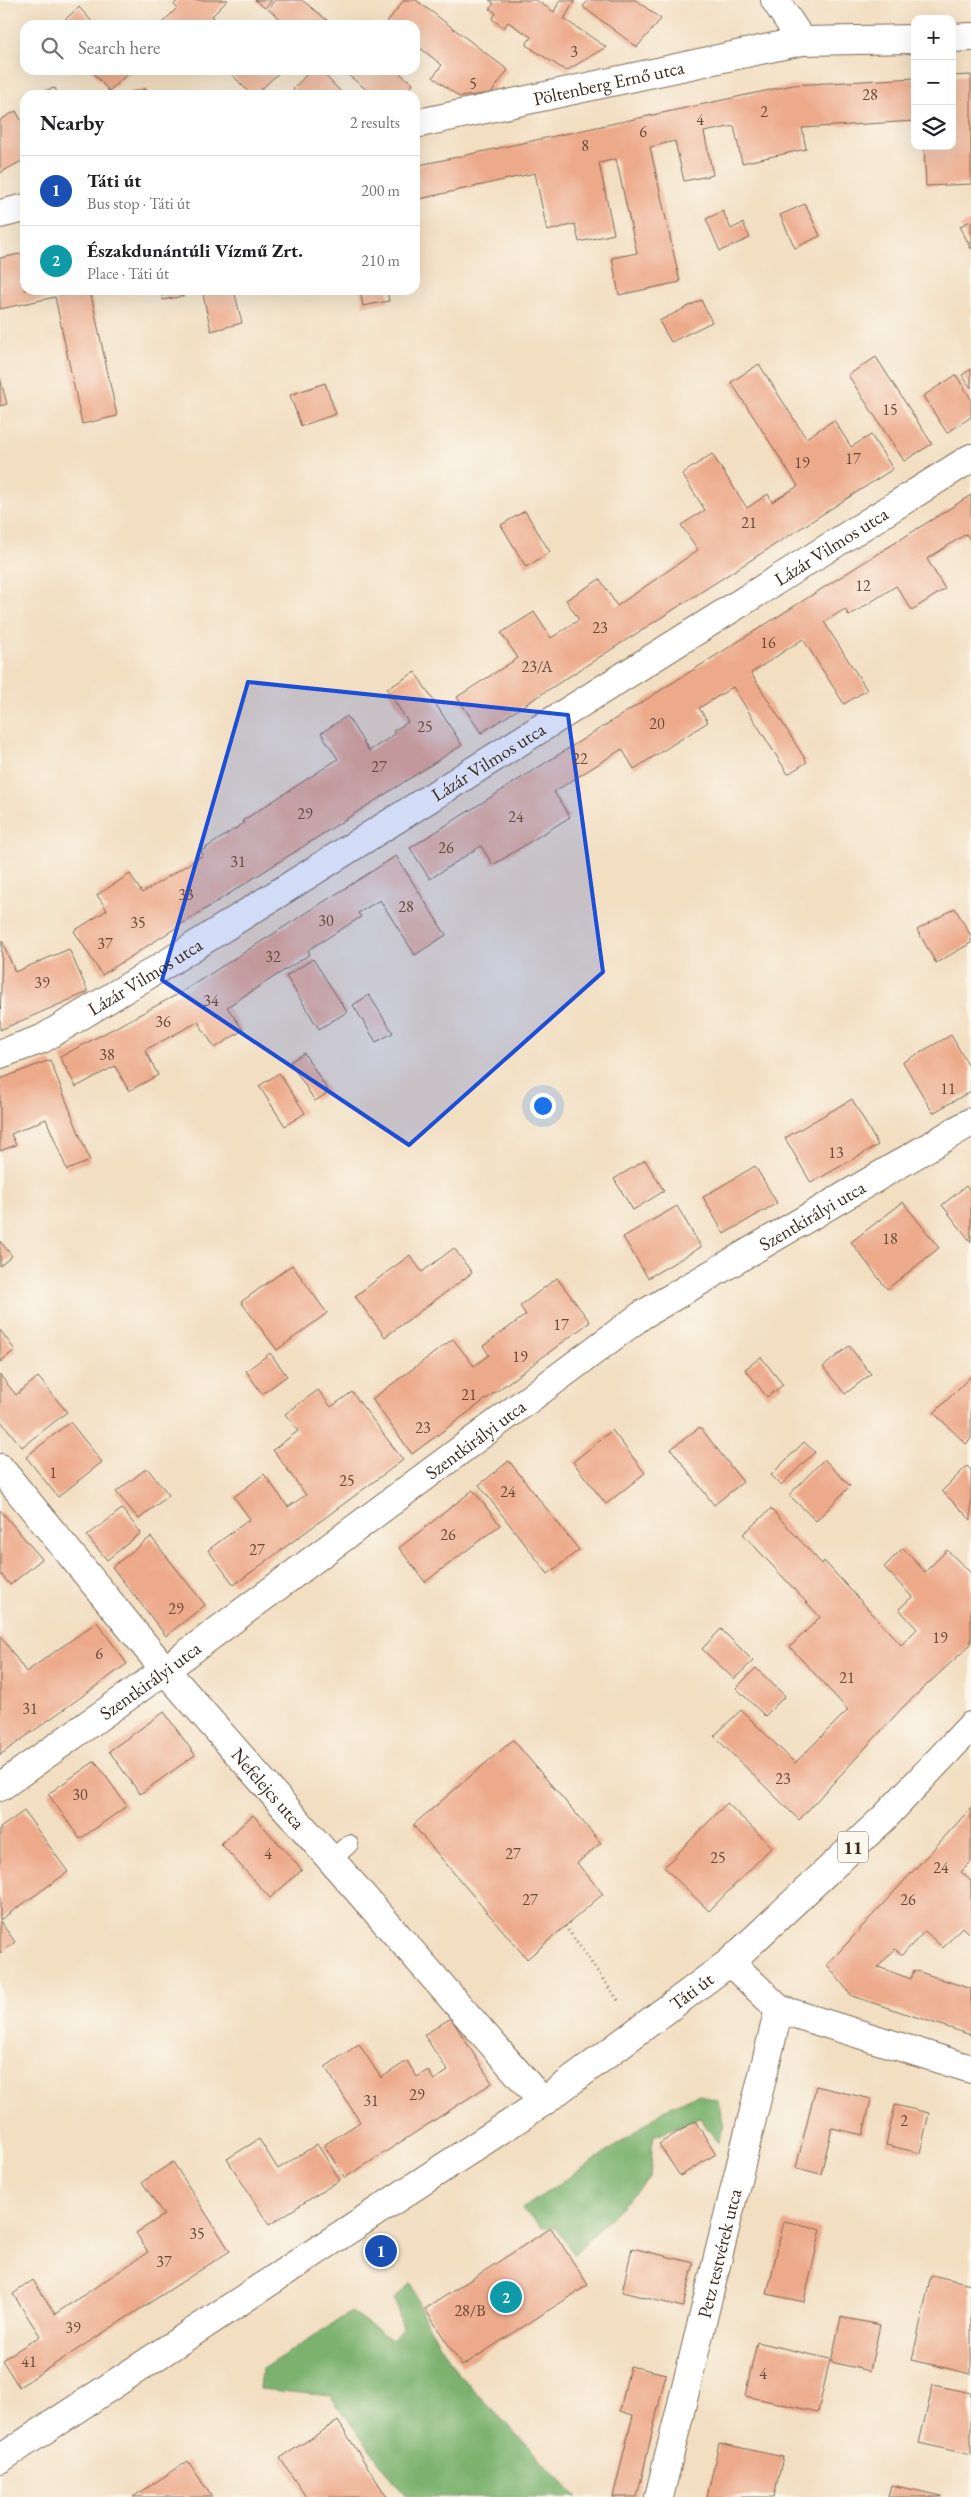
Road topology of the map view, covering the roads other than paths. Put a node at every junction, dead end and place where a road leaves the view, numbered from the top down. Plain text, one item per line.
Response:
1 (775, 0) edge
2 (956, 38) edge
3 (971, 38) edge
4 (911, 39) edge
5 (802, 41) junction
6 (420, 123) edge
7 (20, 209) edge
8 (0, 214) edge
9 (971, 458) edge
10 (0, 1054) edge
11 (971, 1122) edge
12 (0, 1468) edge
13 (165, 1670) junction
14 (971, 1726) edge
15 (0, 1787) edge
16 (730, 1962) junction
17 (779, 2009) junction
18 (971, 2069) edge
19 (543, 2102) junction
20 (0, 2459) edge
21 (659, 2497) edge

1 - 5 street
2 - 3 street
4 - 5 street, Pöltenberg Ernő utca
5 - 6 street, Pöltenberg Ernő utca
7 - 8 street
9 - 10 street, Lázár Vilmos utca
11 - 13 street, Szentkirályi utca
12 - 13 street, Nefelejcs utca
13 - 15 street, Szentkirályi utca
13 - 19 street, Nefelejcs utca
14 - 16 street, Táti út / 11
16 - 17 street
16 - 19 street, Táti út / 11
17 - 18 street
17 - 21 street, Petz testvérek utca
19 - 20 street, Táti út / 11

